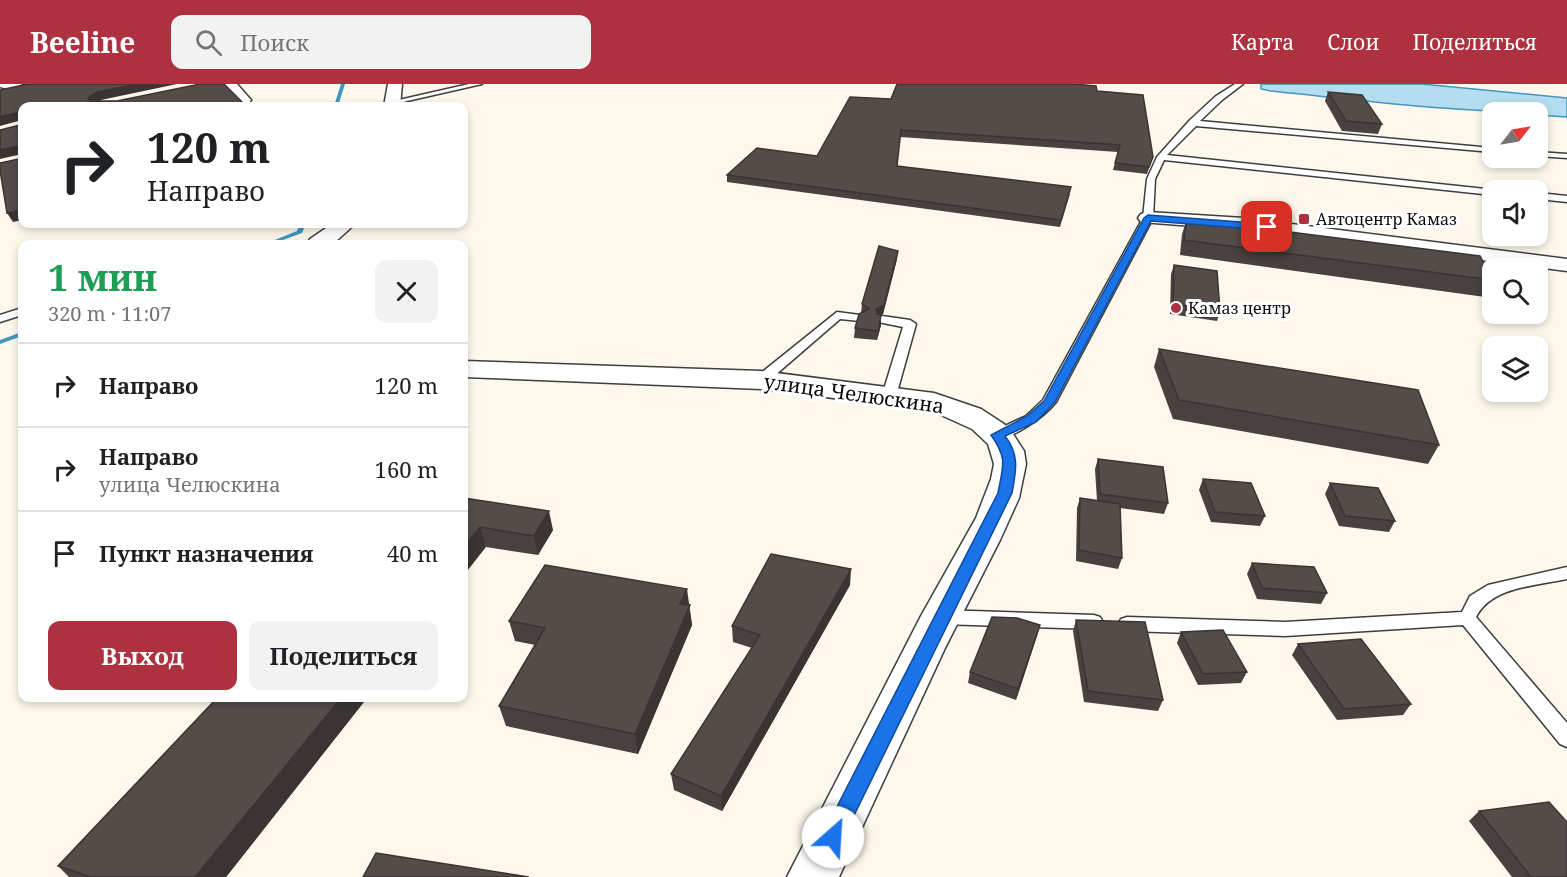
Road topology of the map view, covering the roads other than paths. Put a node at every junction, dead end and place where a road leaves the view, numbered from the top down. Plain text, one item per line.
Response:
1 (3, 84) edge
2 (38, 84) edge
3 (230, 84) edge
4 (395, 84) edge
5 (479, 84) edge
6 (1240, 84) edge
7 (20, 88) junction
8 (0, 92) edge
9 (244, 100) edge
10 (393, 102) edge
11 (402, 102) edge
12 (1192, 123) junction
13 (1482, 149) edge
14 (1548, 155) edge
15 (1567, 156) edge
16 (1161, 157) junction
17 (1482, 191) edge
18 (1548, 197) edge
19 (1567, 200) edge
20 (1148, 218) junction
21 (339, 228) edge
22 (325, 240) edge
23 (1567, 265) edge
24 (18, 312) edge
25 (860, 318) edge
26 (0, 319) edge
27 (882, 320) edge
28 (468, 369) edge
29 (761, 380) junction
30 (889, 396) junction
31 (997, 435) junction
32 (1567, 573) edge
33 (941, 617) junction
34 (1467, 618) junction
35 (1567, 738) edge
36 (813, 877) edge

1 - 7 street
2 - 7 street
3 - 9 street
4 - 10 street
5 - 11 lane
6 - 12 lane
7 - 8 street
12 - 13 lane
12 - 16 lane
14 - 15 lane
16 - 17 lane
16 - 20 lane
18 - 19 lane
20 - 23 street
20 - 31 lane
21 - 22 street
24 - 26 lane
25 - 29 lane
27 - 30 lane
28 - 29 street, улица Челюскина
29 - 30 street, улица Челюскина
30 - 31 street, улица Челюскина
31 - 33 street, улица Челюскина
32 - 34 lane
33 - 34 lane
33 - 36 street, улица Челюскина
34 - 35 lane

